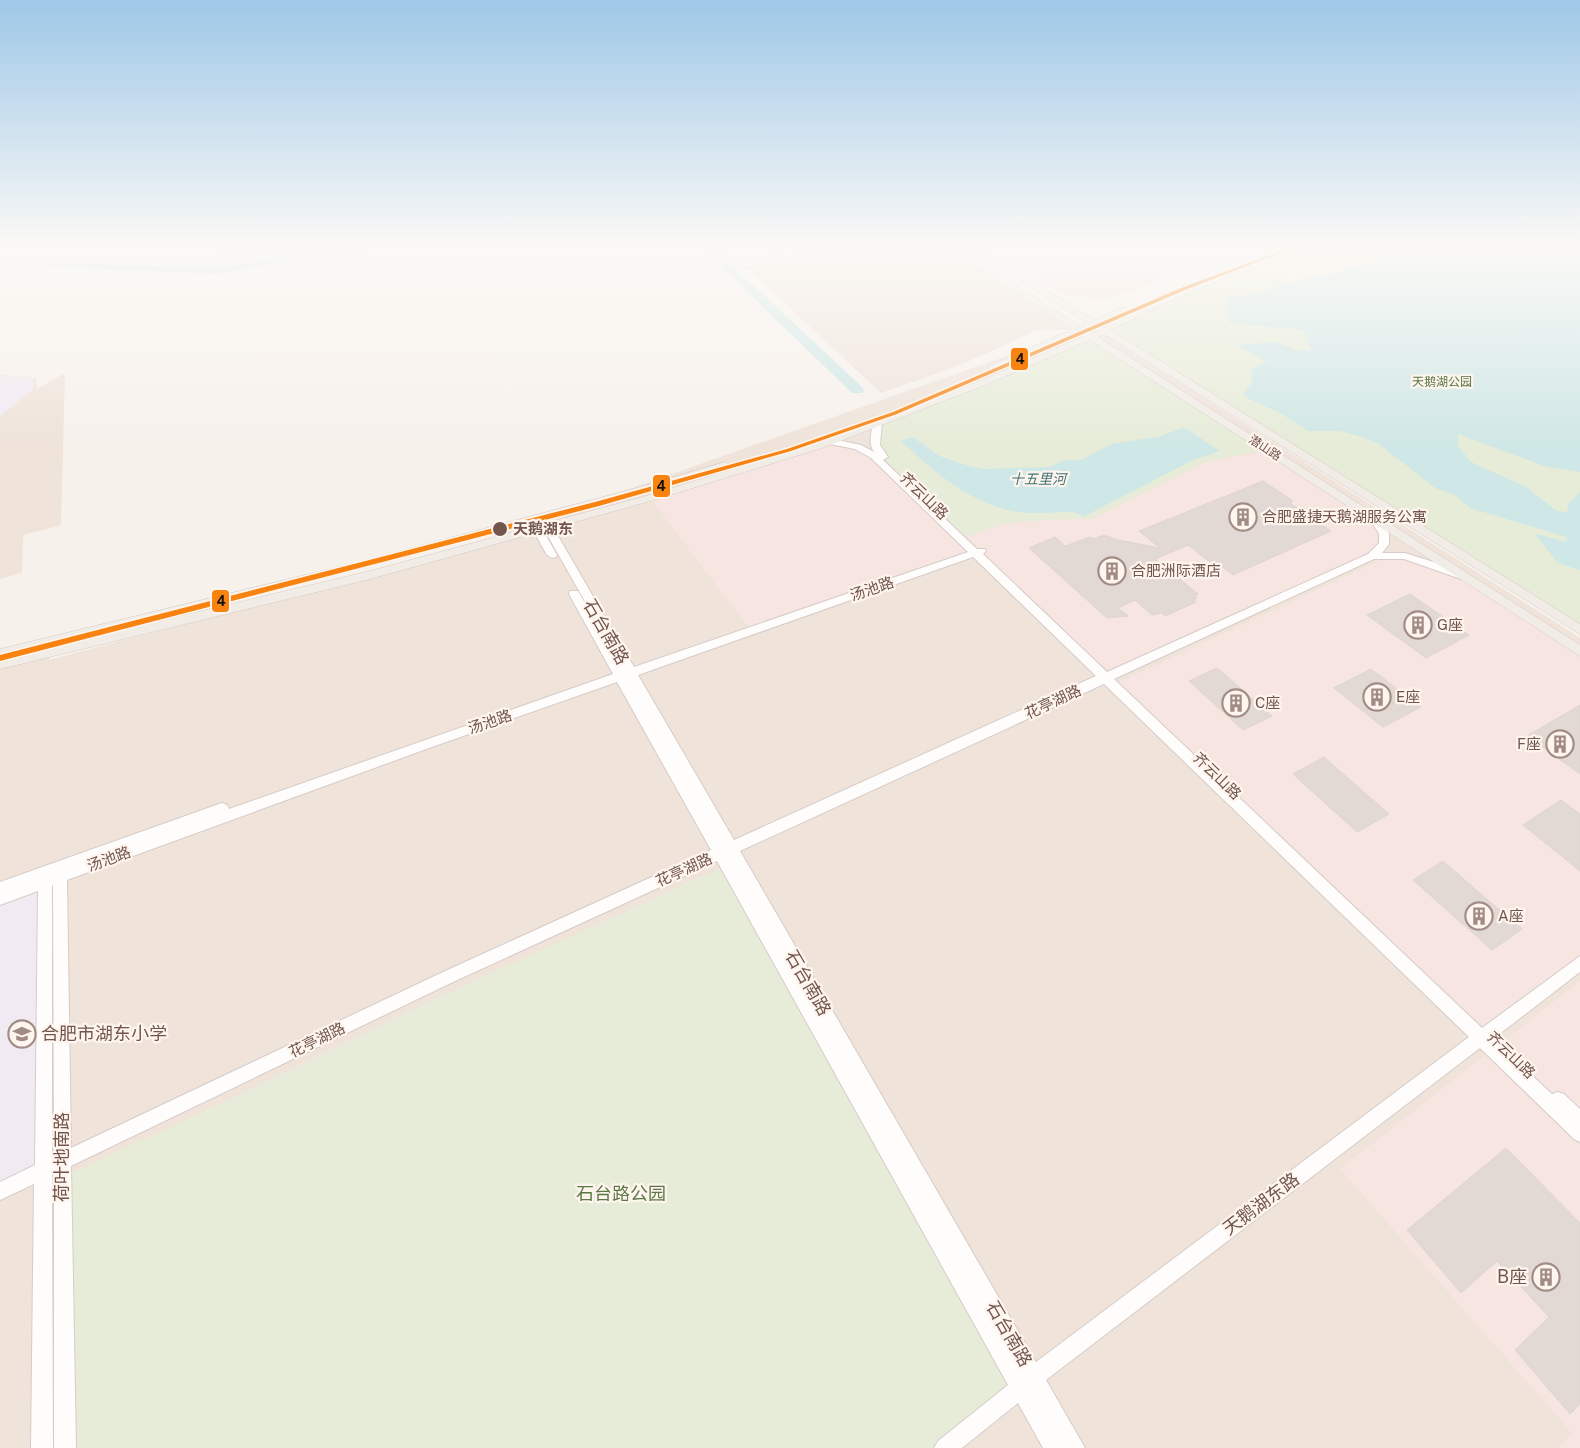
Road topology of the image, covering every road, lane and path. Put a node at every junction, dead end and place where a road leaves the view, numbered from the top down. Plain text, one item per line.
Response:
1 (1055, 313) edge
2 (1076, 313) edge
3 (1119, 313) edge
4 (1140, 313) edge
5 (1094, 324) junction
6 (1081, 329) junction
7 (1104, 330) junction
8 (1092, 336) junction
9 (878, 422) junction
10 (828, 441) junction
11 (1374, 519) junction
12 (539, 523) junction
13 (976, 550) junction
14 (1372, 556) junction
15 (1462, 576) junction
16 (1580, 630) edge
17 (1580, 652) edge
18 (0, 654) edge
19 (0, 664) edge
20 (624, 672) junction
21 (1108, 676) junction
22 (726, 851) junction
23 (53, 874) junction
24 (0, 888) edge
25 (0, 898) edge
26 (1580, 963) edge
27 (1484, 1036) junction
28 (1580, 1121) edge
29 (1580, 1133) edge
30 (62, 1160) junction
31 (44, 1170) junction
32 (0, 1191) edge
33 (1027, 1383) junction
34 (42, 1448) edge
35 (64, 1448) edge
36 (945, 1448) edge
37 (1055, 1448) edge
38 (1074, 1448) edge

1 - 6 main road, 潜山路
2 - 5 main road, 潜山路
3 - 5 main road
4 - 7 main road
5 - 6 main road
5 - 7 main road, 潜山路
6 - 8 main road, 潜山路
6 - 12 main road
7 - 8 main road
7 - 16 main road, 潜山路
8 - 9 main road
8 - 11 main road, 潜山路
9 - 10 main road
9 - 13 street, 齐云山路
10 - 12 main road
10 - 13 street
11 - 14 street
11 - 15 main road, 潜山路
12 - 18 main road
12 - 19 main road
12 - 20 street, 石台南路
13 - 20 street, 汤池路
13 - 21 street
14 - 15 street, 花亭湖路
14 - 21 street, 花亭湖路
15 - 17 main road, 潜山路
20 - 22 street, 石台南路
20 - 23 street, 汤池路
21 - 22 street, 花亭湖路
21 - 27 street
22 - 30 street, 花亭湖路
22 - 33 street, 石台南路
23 - 24 street, 汤池路
23 - 25 street, 汤池路
23 - 30 street, 荷叶地南路
23 - 31 street, 荷叶地南路
26 - 27 street, 天鹅湖东路
27 - 28 street, 齐云山路
27 - 29 street
27 - 33 street, 天鹅湖东路
30 - 31 street, 花亭湖路
30 - 35 street, 荷叶地南路
31 - 32 street, 花亭湖路
31 - 34 street, 荷叶地南路
33 - 36 street, 天鹅湖东路
33 - 37 street, 石台南路
33 - 38 street, 石台南路

